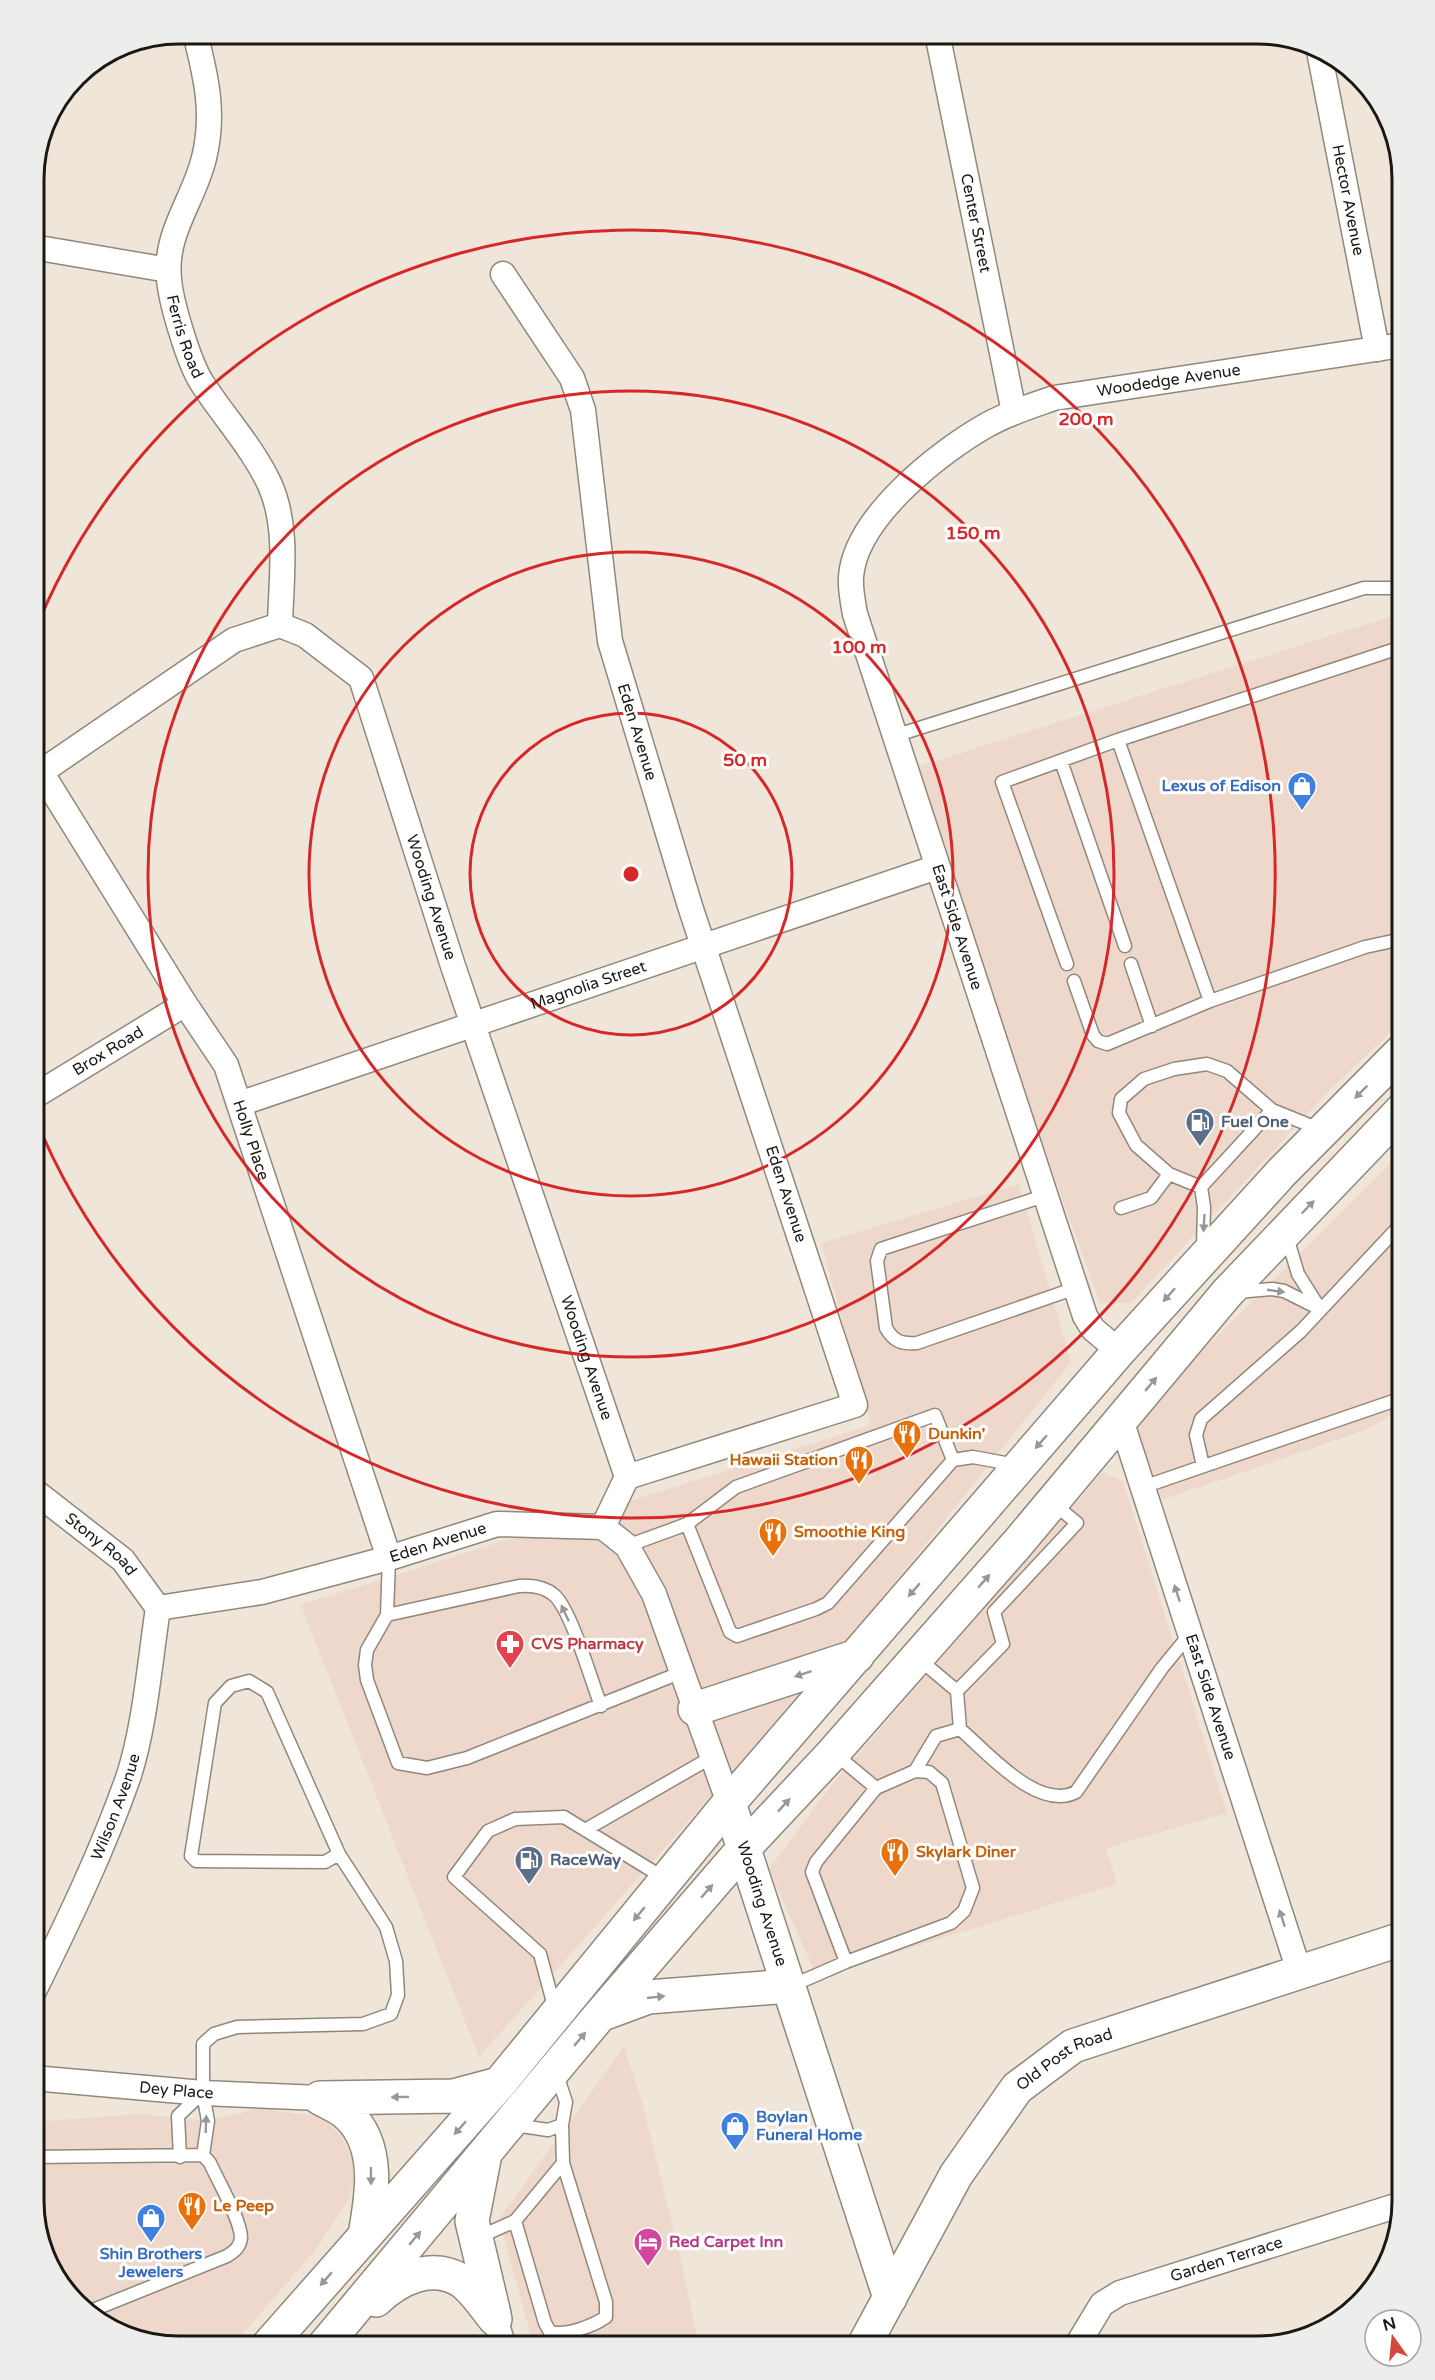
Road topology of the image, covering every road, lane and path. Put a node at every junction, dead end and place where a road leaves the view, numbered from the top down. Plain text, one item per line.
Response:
1 (198, 44) edge
2 (940, 44) edge
3 (1321, 60) edge
4 (44, 249) edge
5 (168, 270) junction
6 (503, 274) dead end
7 (1392, 347) edge
8 (1377, 349) junction
9 (1014, 412) junction
10 (893, 496) joint
11 (1392, 588) edge
12 (280, 625) junction
13 (1392, 650) edge
14 (894, 736) junction
15 (1118, 740) junction
16 (1061, 761) junction
17 (44, 762) edge
18 (44, 777) edge
19 (937, 867) junction
20 (1392, 941) edge
21 (704, 946) junction
22 (1125, 946) dead end
23 (1067, 964) dead end
24 (1131, 964) dead end
25 (1074, 981) dead end
26 (1210, 1001) junction
27 (184, 1004) junction
28 (473, 1025) junction
29 (1152, 1026) junction
30 (1392, 1061) edge
31 (44, 1090) edge
32 (239, 1104) junction
33 (1272, 1110) junction
34 (1392, 1120) edge
35 (1323, 1130) junction
36 (1169, 1174) junction
37 (1201, 1187) junction
38 (1047, 1195) junction
39 (1121, 1208) dead end
40 (1285, 1231) junction
41 (1392, 1233) edge
42 (1202, 1259) junction
43 (1076, 1288) junction
44 (1227, 1293) junction
45 (1320, 1309) junction
46 (1119, 1351) junction
47 (1392, 1401) edge
48 (1121, 1420) junction
49 (953, 1460) junction
50 (1020, 1466) junction
51 (1203, 1466) junction
52 (627, 1477) junction
53 (1143, 1487) junction
54 (44, 1499) edge
55 (1052, 1503) junction
56 (687, 1524) junction
57 (603, 1527) junction
58 (627, 1546) junction
59 (390, 1558) junction
60 (158, 1608) junction
61 (387, 1615) junction
62 (1190, 1634) junction
63 (858, 1655) junction
64 (917, 1658) junction
65 (682, 1672) junction
66 (957, 1691) junction
67 (601, 1706) junction
68 (695, 1710) junction
69 (960, 1729) junction
70 (833, 1753) junction
71 (712, 1757) junction
72 (915, 1771) junction
73 (876, 1788) junction
74 (729, 1803) junction
75 (585, 1830) junction
76 (744, 1847) junction
77 (339, 1854) junction
78 (667, 1880) junction
79 (1392, 1942) edge
80 (846, 1962) junction
81 (44, 1971) edge
82 (1300, 1974) junction
83 (789, 1986) junction
84 (556, 2014) junction
85 (600, 2014) junction
86 (555, 2069) junction
87 (44, 2079) edge
88 (499, 2084) junction
89 (203, 2092) junction
90 (320, 2098) junction
91 (509, 2125) junction
92 (562, 2125) junction
93 (486, 2154) junction
94 (203, 2155) junction
95 (44, 2157) edge
96 (180, 2157) junction
97 (563, 2163) junction
98 (1391, 2207) edge
99 (515, 2221) junction
100 (365, 2235) junction
101 (476, 2238) junction
102 (890, 2298) junction
103 (96, 2309) edge
104 (499, 2333) edge
105 (277, 2336) edge
106 (334, 2336) edge
107 (337, 2336) edge
108 (869, 2337) edge
109 (1082, 2337) edge

1 - 5 street, Ferris Road
2 - 9 street, Center Street
3 - 8 street, Hector Avenue
4 - 5 street
5 - 12 street, Ferris Road
6 - 21 street, Eden Avenue
7 - 8 street, Woodedge Avenue
8 - 9 street, Woodedge Avenue
9 - 10 street, Woodedge Avenue
10 - 14 street, East Side Avenue
11 - 14 lane
12 - 17 street
12 - 28 street, Wooding Avenue
13 - 15 lane
14 - 19 street, East Side Avenue
15 - 16 lane
15 - 26 lane
16 - 22 lane
16 - 23 lane
18 - 27 street, Holly Place
19 - 21 street, Magnolia Street
19 - 38 street, East Side Avenue
20 - 26 lane
21 - 28 street, Magnolia Street
21 - 52 street, Eden Avenue
24 - 29 lane
25 - 29 lane
26 - 29 lane
27 - 31 street, Brox Road
27 - 32 street, Holly Place
28 - 32 street, Magnolia Street
28 - 52 street, Wooding Avenue
30 -> 35 main road
32 - 59 street, Holly Place
33 - 35 lane
33 - 36 lane
33 - 37 lane
40 -> 34 main road
35 - 42 main road
36 - 37 lane
36 - 39 lane
37 -> 42 lane
38 - 43 street, East Side Avenue
38 - 43 lane
40 - 44 main road
40 - 45 lane
41 - 45 lane
42 -> 46 main road
43 - 46 street, East Side Avenue
44 -> 45 lane
48 -> 44 main road
45 - 51 lane
46 -> 50 main road
47 - 51 lane
48 - 53 street, East Side Avenue
48 - 55 main road
49 - 50 lane
49 - 56 lane
49 - 56 lane
50 -> 63 main road
51 - 53 lane
52 - 57 street
62 -> 53 street, East Side Avenue
54 - 60 street, Stony Road
64 -> 55 main road
55 - 66 lane
56 - 58 lane
57 - 58 street, Wooding Avenue
57 - 59 street, Eden Avenue
58 - 65 street, Wooding Avenue
59 - 60 street, Eden Avenue
59 - 61 lane
60 - 81 street, Wilson Avenue
67 -> 61 lane
61 - 67 lane
62 - 69 lane
82 -> 62 street, East Side Avenue
63 -> 68 main road
63 - 74 main road
64 - 66 lane
64 - 70 main road
65 - 67 lane
65 - 68 street, Wooding Avenue
66 - 69 lane
68 - 71 street, Wooding Avenue
69 - 72 lane
70 - 73 lane
76 -> 70 main road
71 - 74 street, Wooding Avenue
71 - 75 lane
72 - 73 lane
72 - 80 lane
73 - 80 lane
74 - 76 main road, Wooding Avenue
74 - 78 main road
75 - 78 lane
75 - 84 lane
76 - 83 main road, Wooding Avenue
85 -> 76 main road
77 - 77 lane
77 - 89 lane
78 -> 84 main road
79 - 82 main road, Old Post Road
80 - 83 lane
82 - 102 main road, Old Post Road
85 -> 83 main road
83 - 102 main road, Wooding Avenue
84 - 88 main road
86 -> 85 main road
86 - 91 main road
86 - 92 lane
87 - 89 street, Dey Place
88 -> 90 main road
88 -> 100 main road
89 - 90 street, Dey Place
94 -> 89 lane
89 - 96 lane
90 -> 100 main road
91 - 92 lane
91 - 93 main road
92 - 97 lane
93 - 101 main road
106 -> 93 main road
94 - 96 lane
94 - 103 lane
95 - 96 lane
97 - 99 lane
97 - 99 lane
98 - 109 street, Garden Terrace
99 - 101 lane
100 -> 105 main road
101 - 104 main road
102 - 108 main road, Old Post Road
104 - 107 main road

